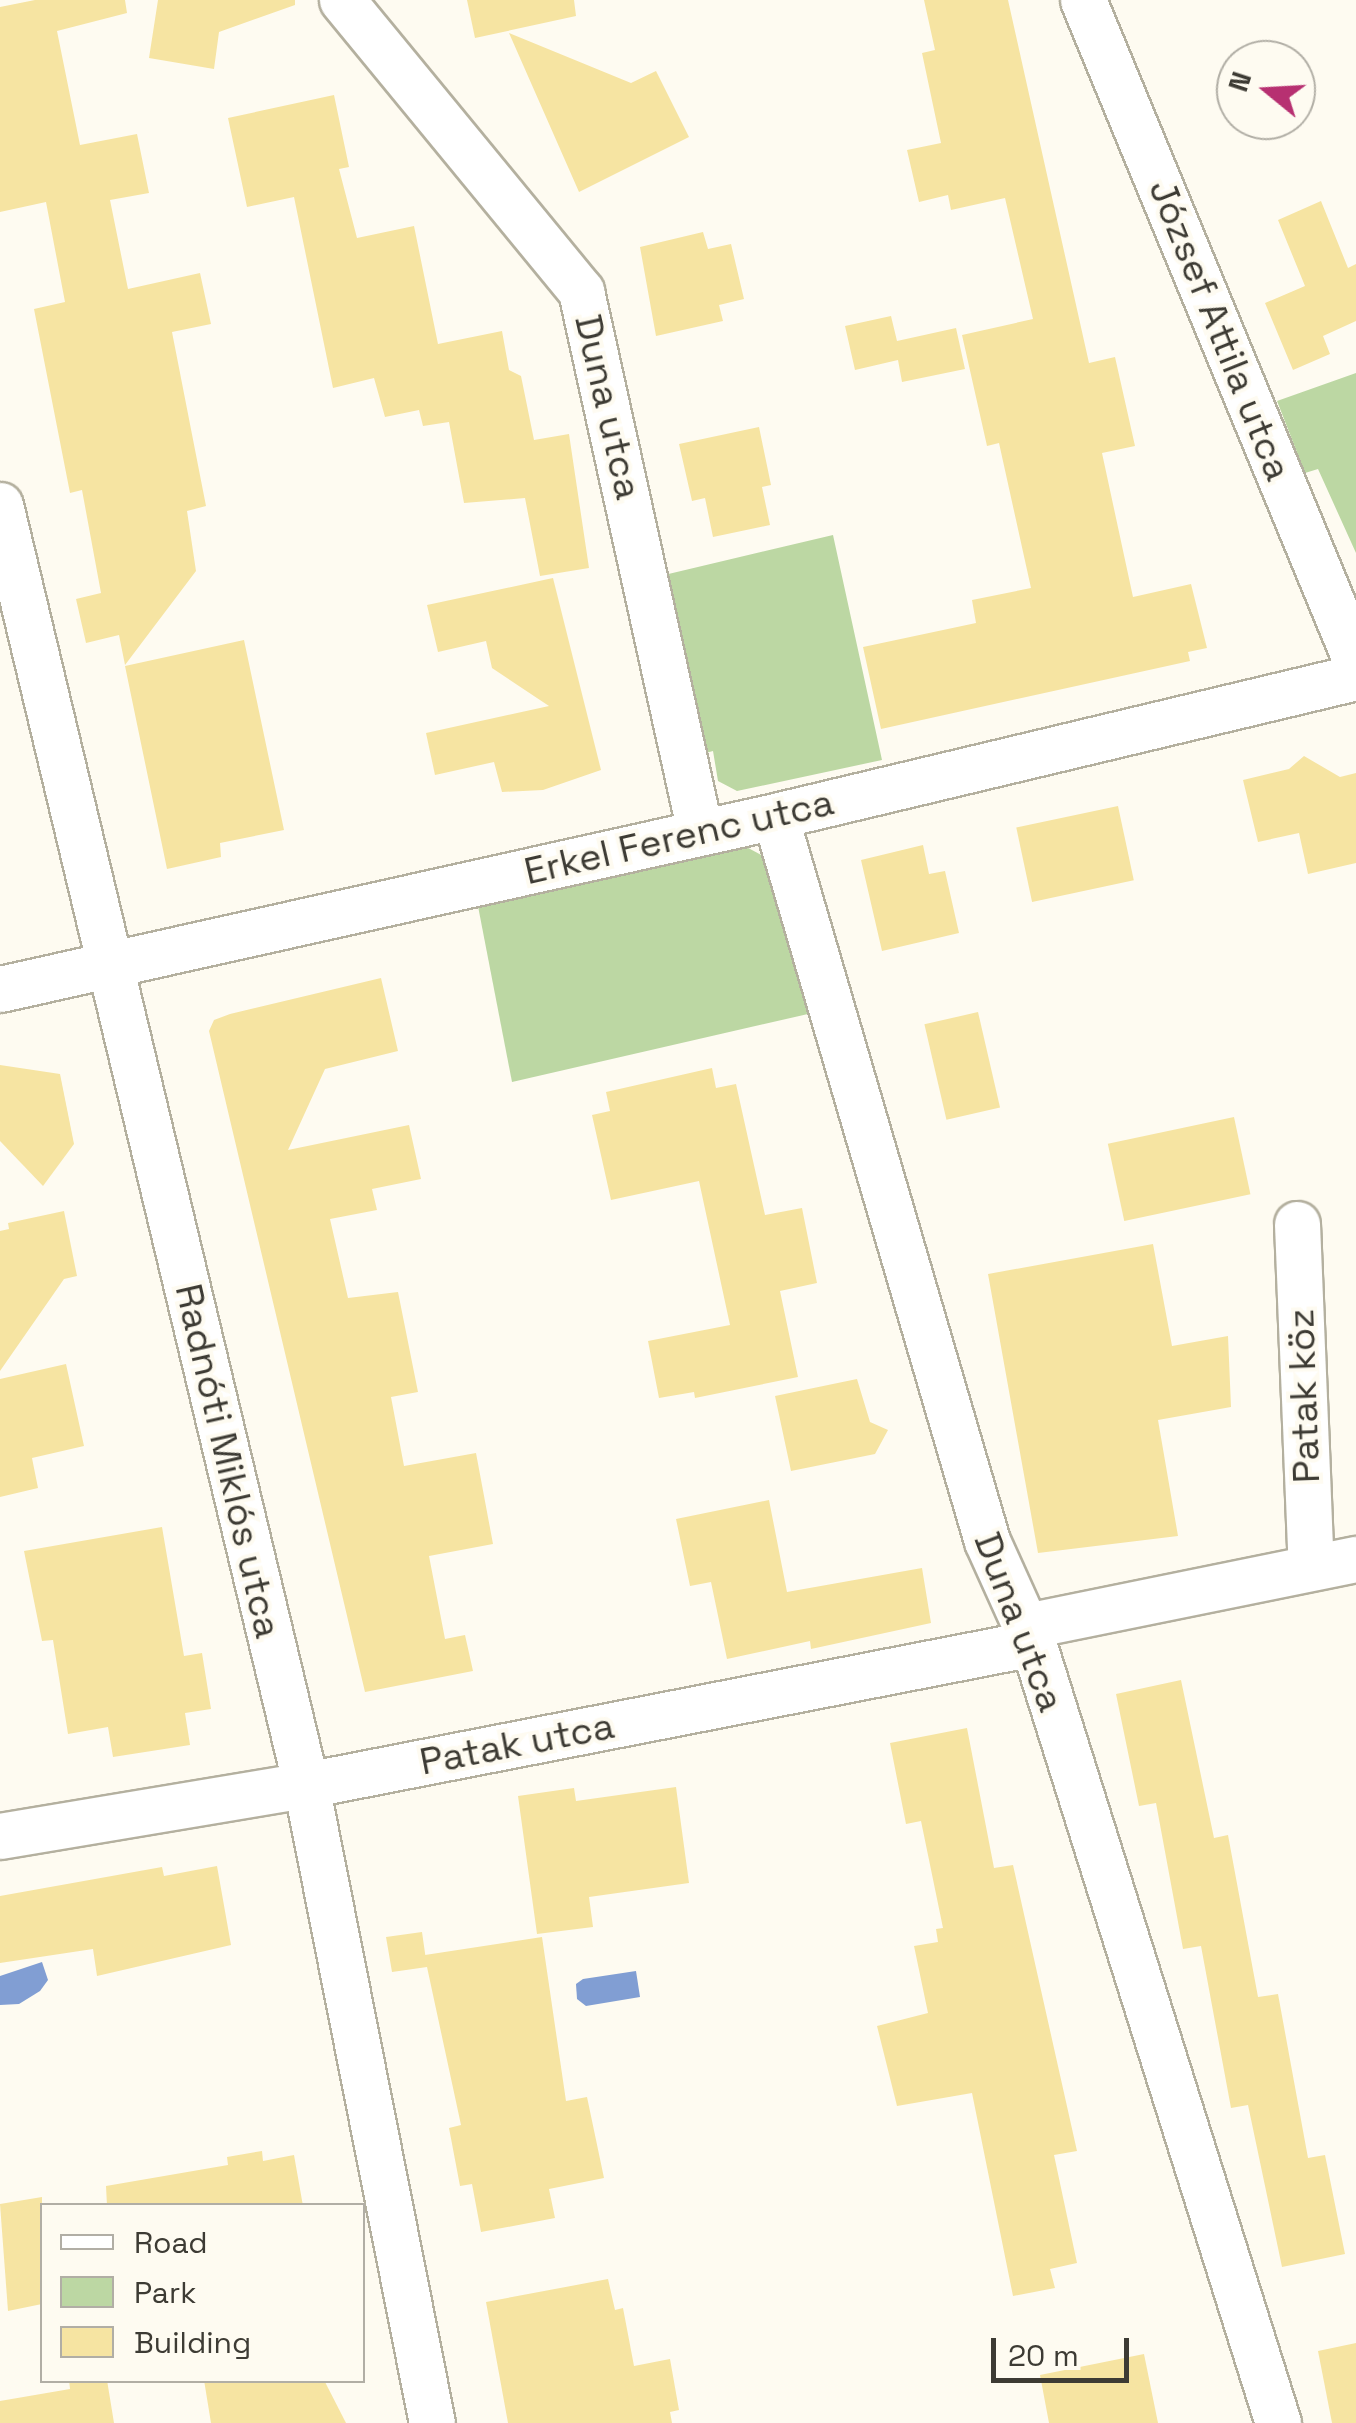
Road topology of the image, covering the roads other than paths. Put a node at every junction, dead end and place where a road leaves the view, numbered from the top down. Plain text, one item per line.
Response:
1 (342, 0) edge
2 (1083, 0) edge
3 (0, 505) edge
4 (1356, 661) edge
5 (1356, 678) edge
6 (776, 816) junction
7 (700, 832) junction
8 (110, 966) junction
9 (0, 989) edge
10 (1297, 1224) dead end
11 (1356, 1559) edge
12 (1311, 1568) junction
13 (1029, 1634) junction
14 (306, 1785) junction
15 (0, 1836) edge
16 (432, 2423) edge
17 (1278, 2423) edge

1 - 7 street, Duna utca
2 - 4 street, József Attila utca
3 - 8 street, Radnóti Miklós utca
5 - 6 street, Erkel Ferenc utca
6 - 7 street, Erkel Ferenc utca
6 - 13 street, Duna utca
7 - 8 street, Erkel Ferenc utca
8 - 9 street, Erkel Ferenc utca
8 - 14 street, Radnóti Miklós utca
10 - 12 street, Patak köz
11 - 12 street, Patak utca
12 - 13 street, Patak utca
13 - 14 street, Patak utca
13 - 17 street, Duna utca
14 - 15 street, Patak utca
14 - 16 street, Radnóti Miklós utca

